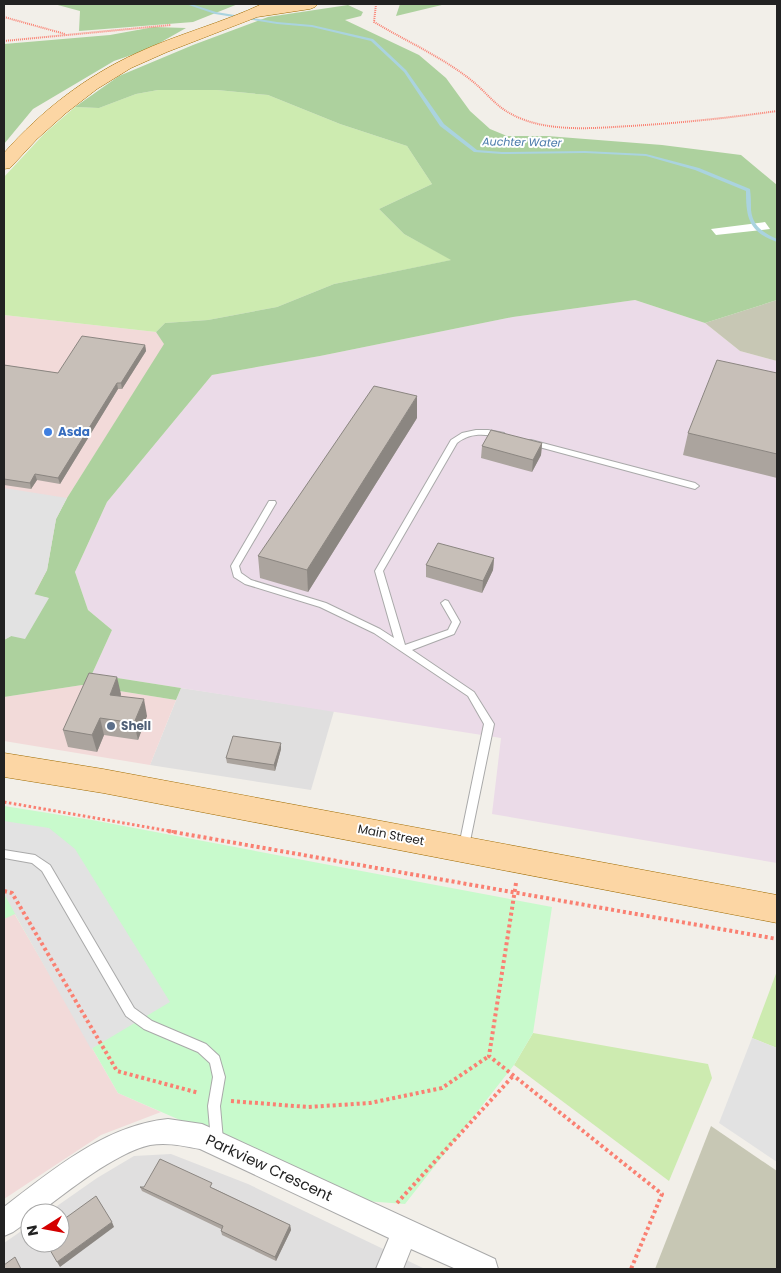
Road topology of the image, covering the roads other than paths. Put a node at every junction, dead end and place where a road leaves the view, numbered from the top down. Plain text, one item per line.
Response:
1 (274, 4) edge
2 (310, 4) edge
3 (254, 14) junction
4 (4, 164) edge
5 (509, 437) edge
6 (518, 439) edge
7 (695, 486) dead end
8 (272, 502) dead end
9 (445, 603) dead end
10 (402, 647) junction
11 (4, 765) edge
12 (463, 849) junction
13 (4, 854) edge
14 (777, 908) edge
15 (217, 1144) junction
16 (4, 1223) edge
17 (406, 1232) junction
18 (389, 1269) edge
19 (486, 1269) edge

1 - 3 main road
2 - 3 main road
3 - 4 main road
5 - 10 lane
6 - 7 lane
8 - 10 lane
9 - 10 lane
10 - 12 lane
11 - 12 main road, Main Street
12 - 14 main road, Main Street
13 - 15 lane
15 - 16 street, Parkview Crescent
15 - 17 street, Parkview Crescent
17 - 18 street
17 - 19 street, Parkview Crescent

